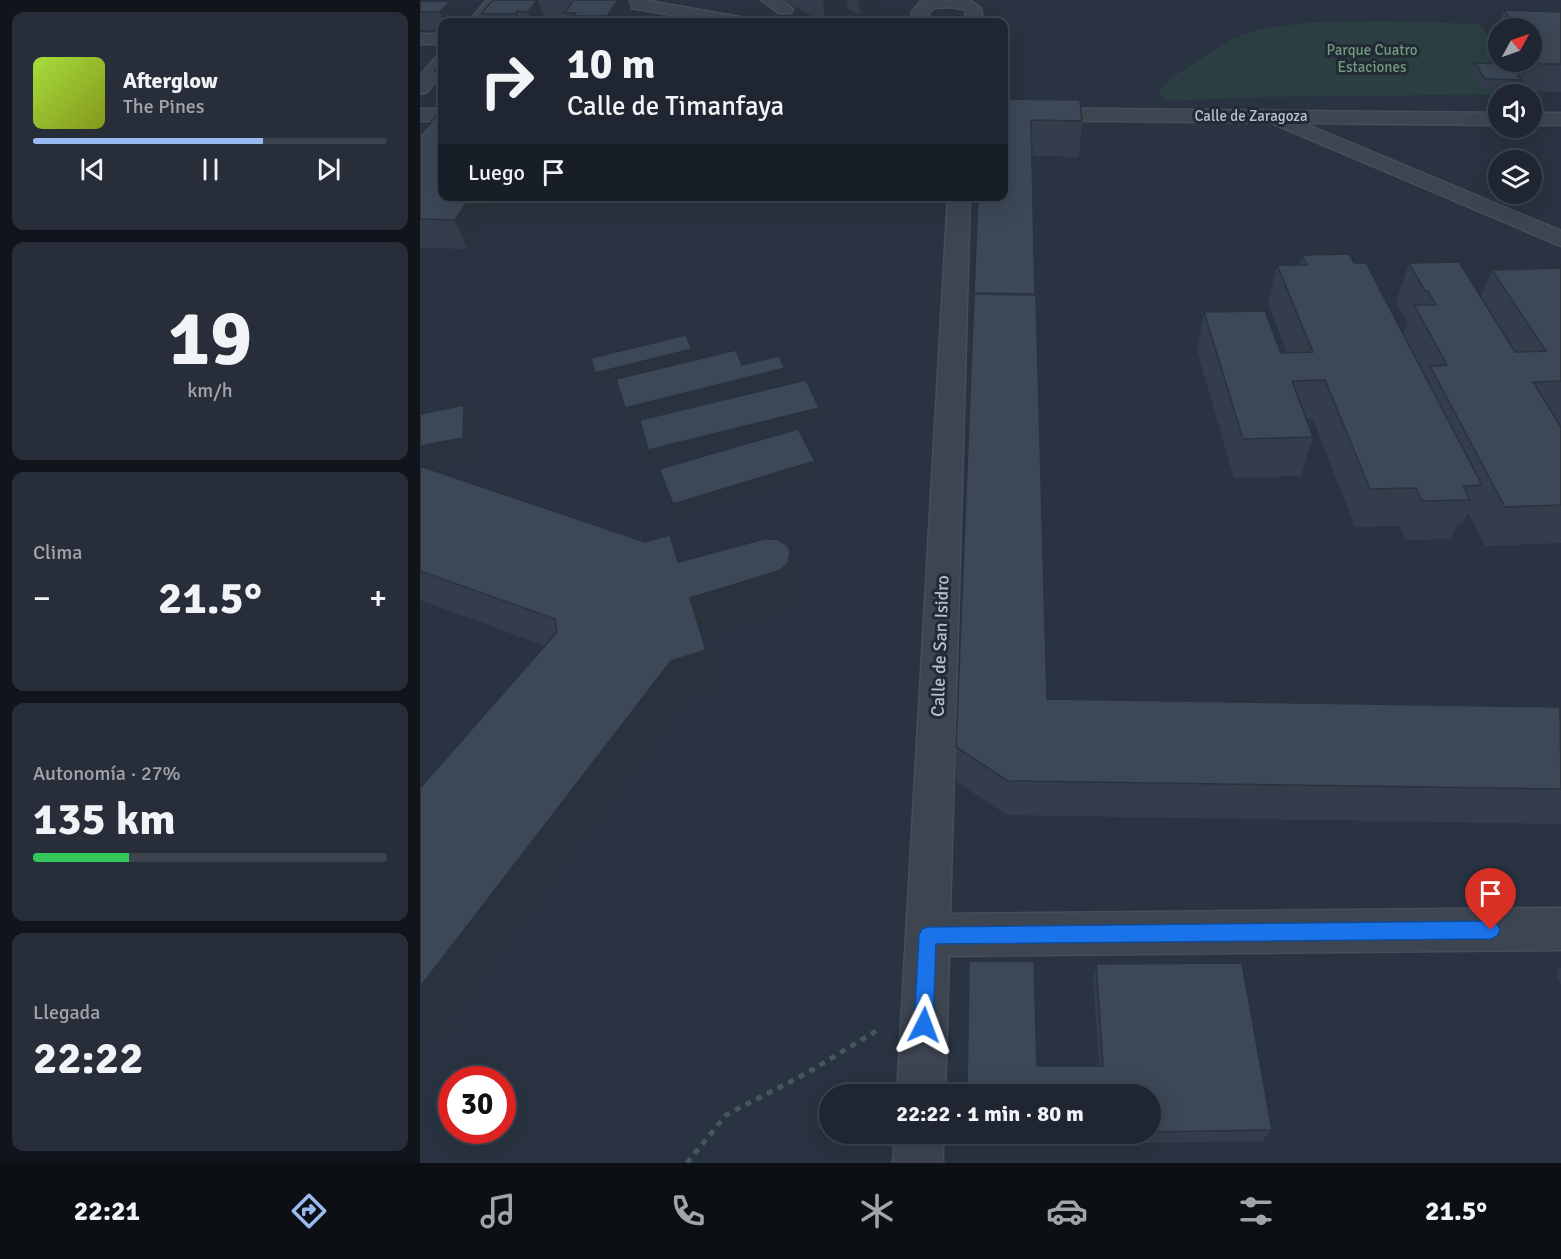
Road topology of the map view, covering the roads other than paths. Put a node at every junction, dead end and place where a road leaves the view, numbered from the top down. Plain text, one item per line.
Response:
1 (496, 0) edge
2 (614, 0) edge
3 (769, 0) edge
4 (904, 0) edge
5 (957, 0) edge
6 (785, 9) dead end
7 (922, 15) edge
8 (480, 18) edge
9 (717, 18) edge
10 (974, 18) edge
11 (420, 39) edge
12 (438, 39) edge
13 (438, 67) edge
14 (420, 88) edge
15 (1008, 114) edge
16 (420, 115) edge
17 (438, 115) edge
18 (1274, 117) junction
19 (1488, 118) edge
20 (1542, 119) edge
21 (1561, 119) edge
22 (959, 201) edge
23 (1561, 239) edge
24 (1561, 929) edge
25 (928, 935) junction
26 (921, 1084) edge
27 (919, 1144) edge
28 (918, 1163) edge

1 - 8 street
2 - 9 street
3 - 6 street
4 - 7 street
5 - 7 street
5 - 10 street
11 - 12 street
13 - 14 street
15 - 18 street, Calle de Zaragoza
16 - 17 street
18 - 19 street, Calle de Zaragoza
18 - 23 street
20 - 21 street
22 - 25 street, Calle de San Isidro
24 - 25 street
25 - 26 street, Calle de San Isidro
27 - 28 street

